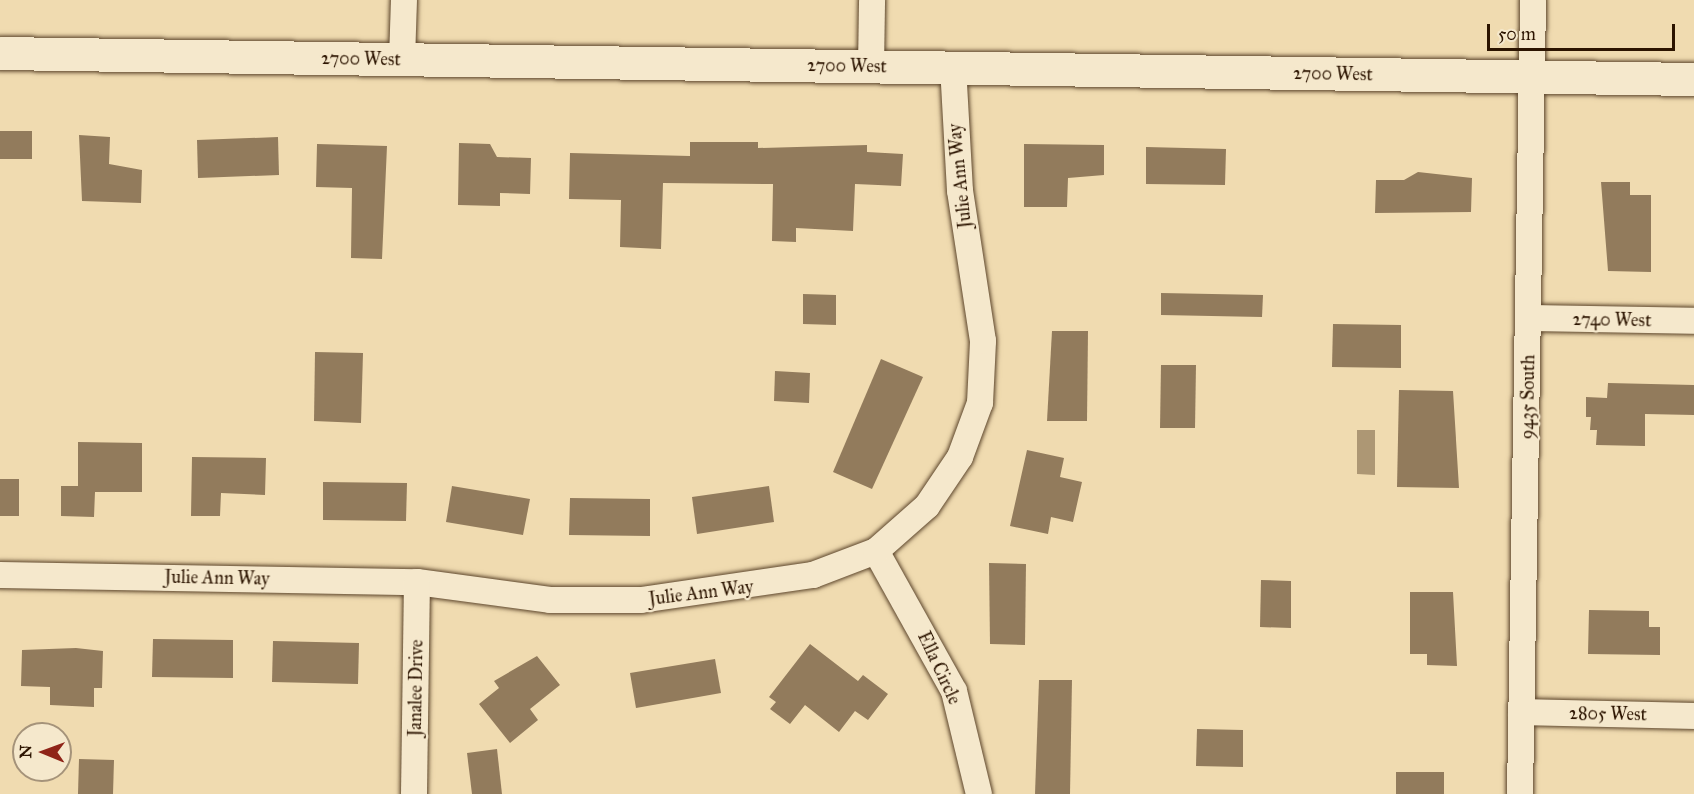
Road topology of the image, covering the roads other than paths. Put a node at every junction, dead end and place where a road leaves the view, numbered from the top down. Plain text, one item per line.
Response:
1 (404, 0) edge
2 (872, 0) edge
3 (1533, 0) edge
4 (0, 53) edge
5 (402, 60) junction
6 (871, 67) junction
7 (953, 67) junction
8 (1534, 76) junction
9 (1694, 79) edge
10 (1529, 318) junction
11 (1694, 321) edge
12 (876, 551) junction
13 (0, 575) edge
14 (417, 582) junction
15 (1521, 712) junction
16 (1694, 716) edge
17 (414, 794) edge
18 (979, 794) edge
19 (1520, 794) edge

1 - 5 street
2 - 6 street
3 - 8 street, 9435 South
4 - 5 main road, 2700 West
5 - 6 main road, 2700 West
6 - 7 main road, 2700 West
7 - 8 main road, 2700 West
7 - 12 street, Julie Ann Way
8 - 9 main road, 2700 West
8 - 10 street, 9435 South
10 - 11 street, 2740 West
10 - 15 street, 9435 South
12 - 14 street, Julie Ann Way
12 - 18 street, Ella Circle
13 - 14 street, Julie Ann Way
14 - 17 street, Janalee Drive
15 - 16 street, 2805 West
15 - 19 street, 9435 South

